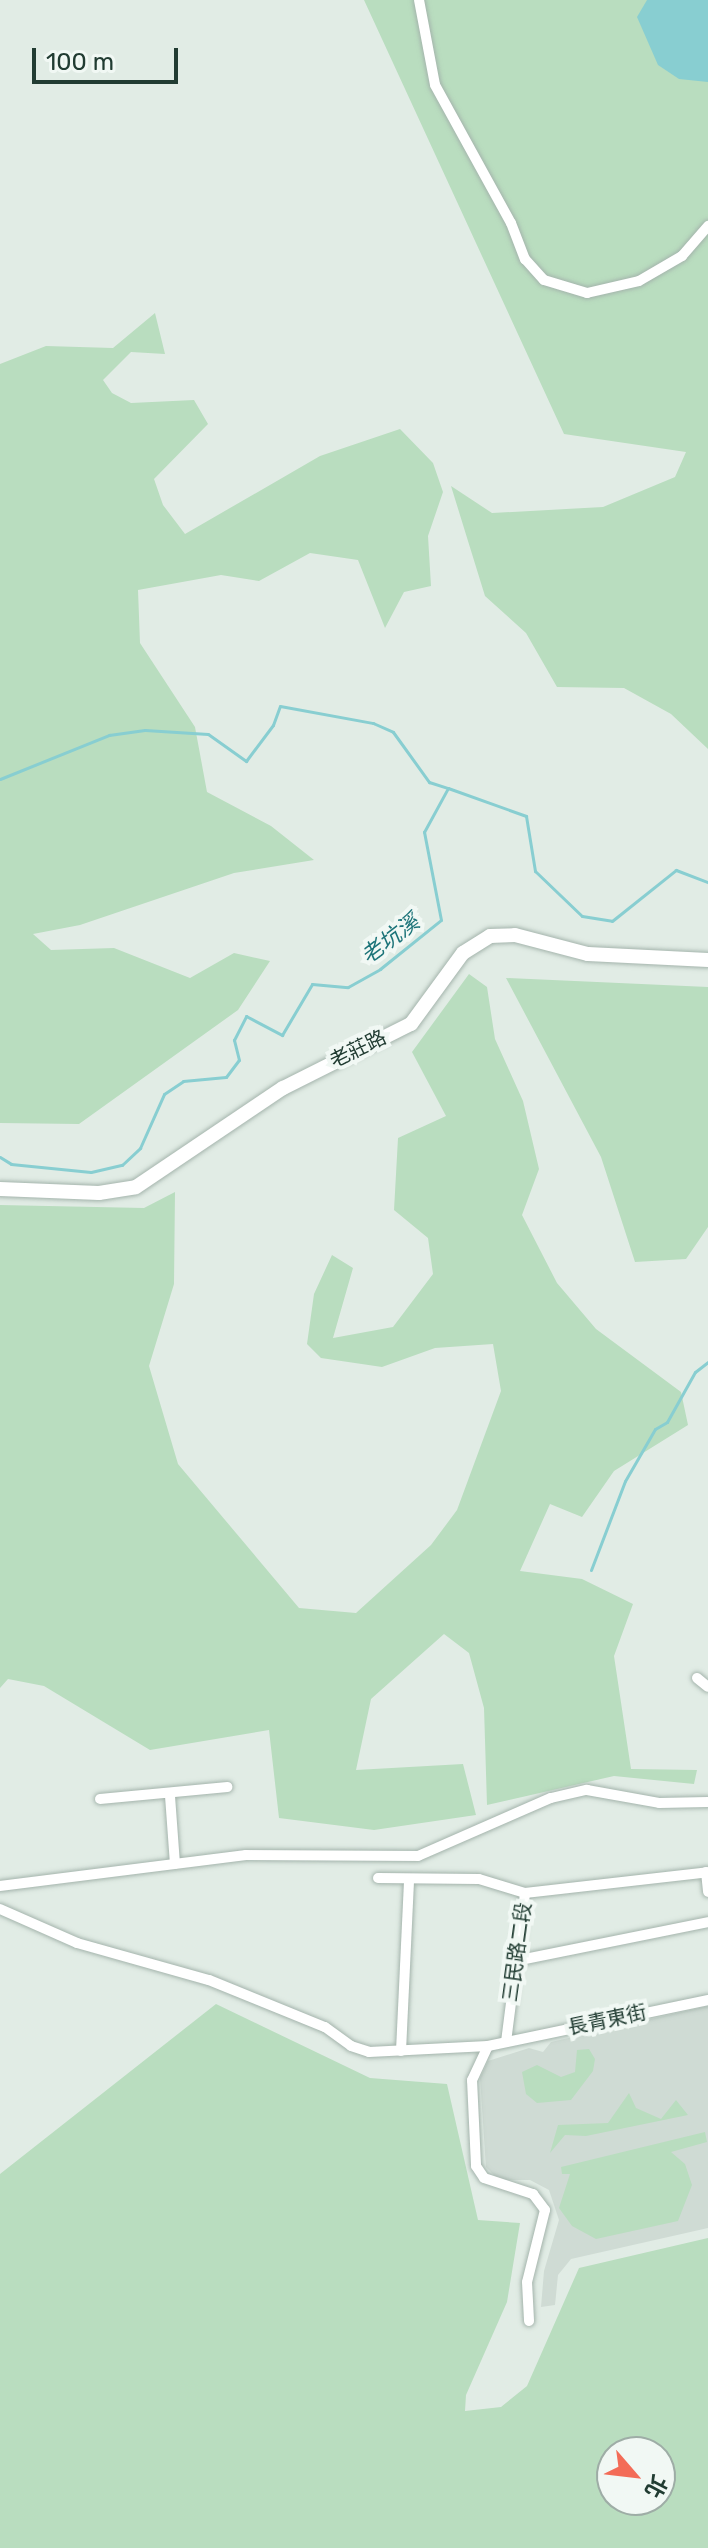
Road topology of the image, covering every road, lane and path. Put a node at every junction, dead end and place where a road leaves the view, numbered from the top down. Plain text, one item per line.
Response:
1 (419, 0) edge
2 (708, 226) edge
3 (708, 960) edge
4 (0, 1189) edge
5 (697, 1678) dead end
6 (708, 1687) edge
7 (227, 1787) dead end
8 (170, 1796) junction
9 (100, 1799) dead end
10 (708, 1802) edge
11 (175, 1864) junction
12 (707, 1872) edge
13 (378, 1878) dead end
14 (409, 1882) junction
15 (0, 1886) edge
16 (708, 1892) edge
17 (525, 1893) junction
18 (0, 1909) edge
19 (708, 1922) edge
20 (515, 1961) junction
21 (708, 2000) edge
22 (506, 2042) junction
23 (488, 2046) junction
24 (401, 2051) junction
25 (529, 2321) dead end

1 - 2 street
3 - 4 street, 老莊路
5 - 6 street
7 - 8 street
8 - 9 street
8 - 11 street
10 - 11 street
11 - 15 street
12 - 16 street
12 - 17 street, 三民路二段
13 - 14 street
14 - 17 street
14 - 24 street
17 - 20 street, 三民路二段
18 - 24 street
19 - 20 street
20 - 22 street, 三民路二段
21 - 22 street, 長青東街
22 - 23 street
23 - 24 street
23 - 25 street

